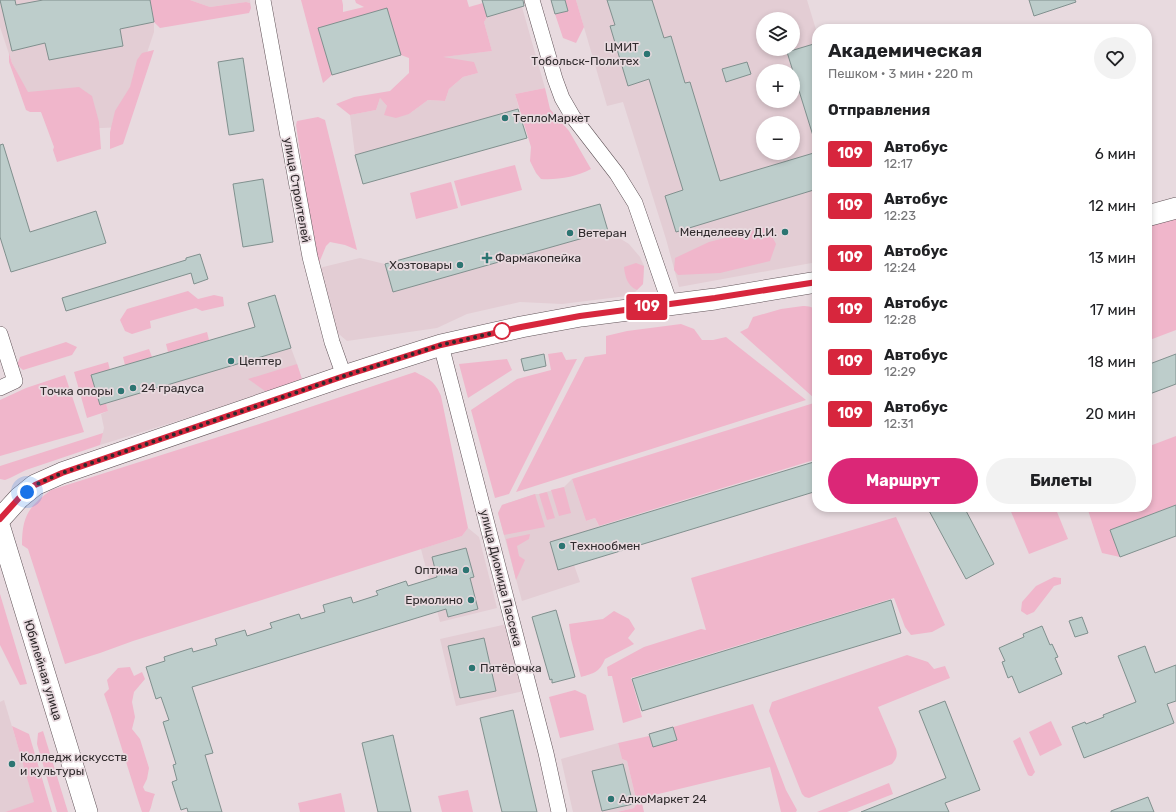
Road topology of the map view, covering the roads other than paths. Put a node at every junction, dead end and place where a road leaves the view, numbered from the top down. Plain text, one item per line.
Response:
1 (264, 0) edge
2 (532, 0) edge
3 (1176, 208) edge
4 (1152, 215) edge
5 (812, 283) edge
6 (670, 304) junction
7 (0, 334) edge
8 (441, 345) junction
9 (344, 376) junction
10 (0, 388) edge
11 (0, 519) edge
12 (0, 528) edge
13 (87, 812) edge
14 (559, 812) edge

1 - 9 street, улица Строителей
2 - 6 street
3 - 4 main road
5 - 6 main road
6 - 8 main road
7 - 10 street
8 - 9 main road
8 - 14 street, улица Диомида Пассека
9 - 11 main road
12 - 13 main road, Юбилейная улица

